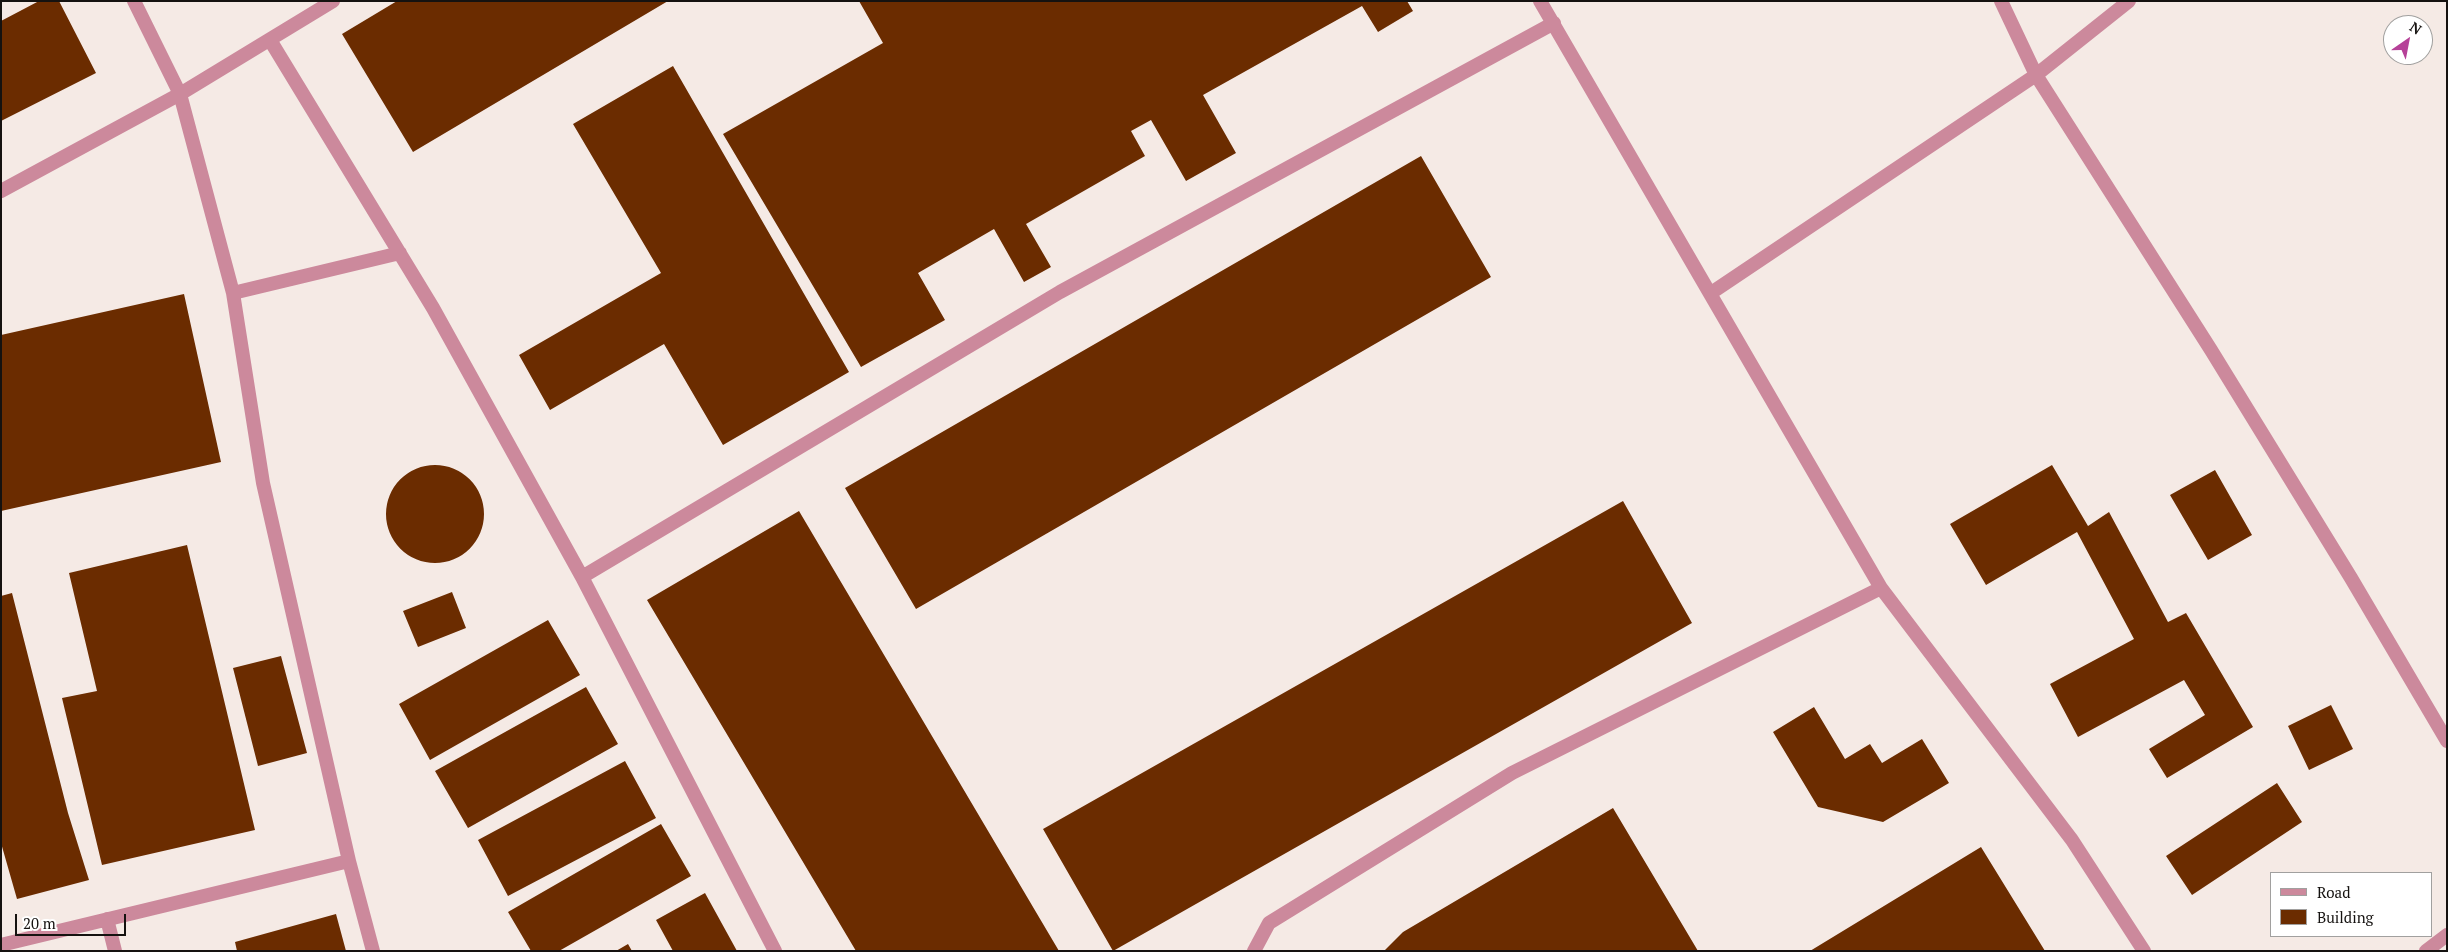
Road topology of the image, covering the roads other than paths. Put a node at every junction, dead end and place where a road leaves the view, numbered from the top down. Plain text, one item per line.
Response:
1 (134, 1) edge
2 (333, 1) edge
3 (1540, 1) edge
4 (2001, 1) edge
5 (2129, 1) edge
6 (1554, 23) junction
7 (270, 40) junction
8 (2036, 75) junction
9 (180, 94) junction
10 (1, 191) edge
11 (400, 253) junction
12 (233, 293) junction
13 (1711, 293) junction
14 (582, 577) junction
15 (1881, 588) junction
16 (2447, 741) edge
17 (349, 861) junction
18 (107, 919) junction
19 (2447, 936) edge
20 (1, 945) edge
21 (115, 951) edge
22 (374, 951) edge
23 (775, 951) edge
24 (1254, 951) edge
25 (2144, 951) edge
26 (2426, 951) edge

1 - 9 street
2 - 7 street
3 - 6 street
4 - 8 street
5 - 8 street
6 - 13 street
6 - 14 street
7 - 9 street
7 - 11 street
8 - 13 street
8 - 16 street
9 - 10 street
9 - 12 street
11 - 12 street
11 - 14 street
12 - 17 street
13 - 15 street
14 - 23 street
15 - 24 street
15 - 25 street
17 - 18 street
17 - 22 street
18 - 20 street
18 - 21 street
19 - 26 street

